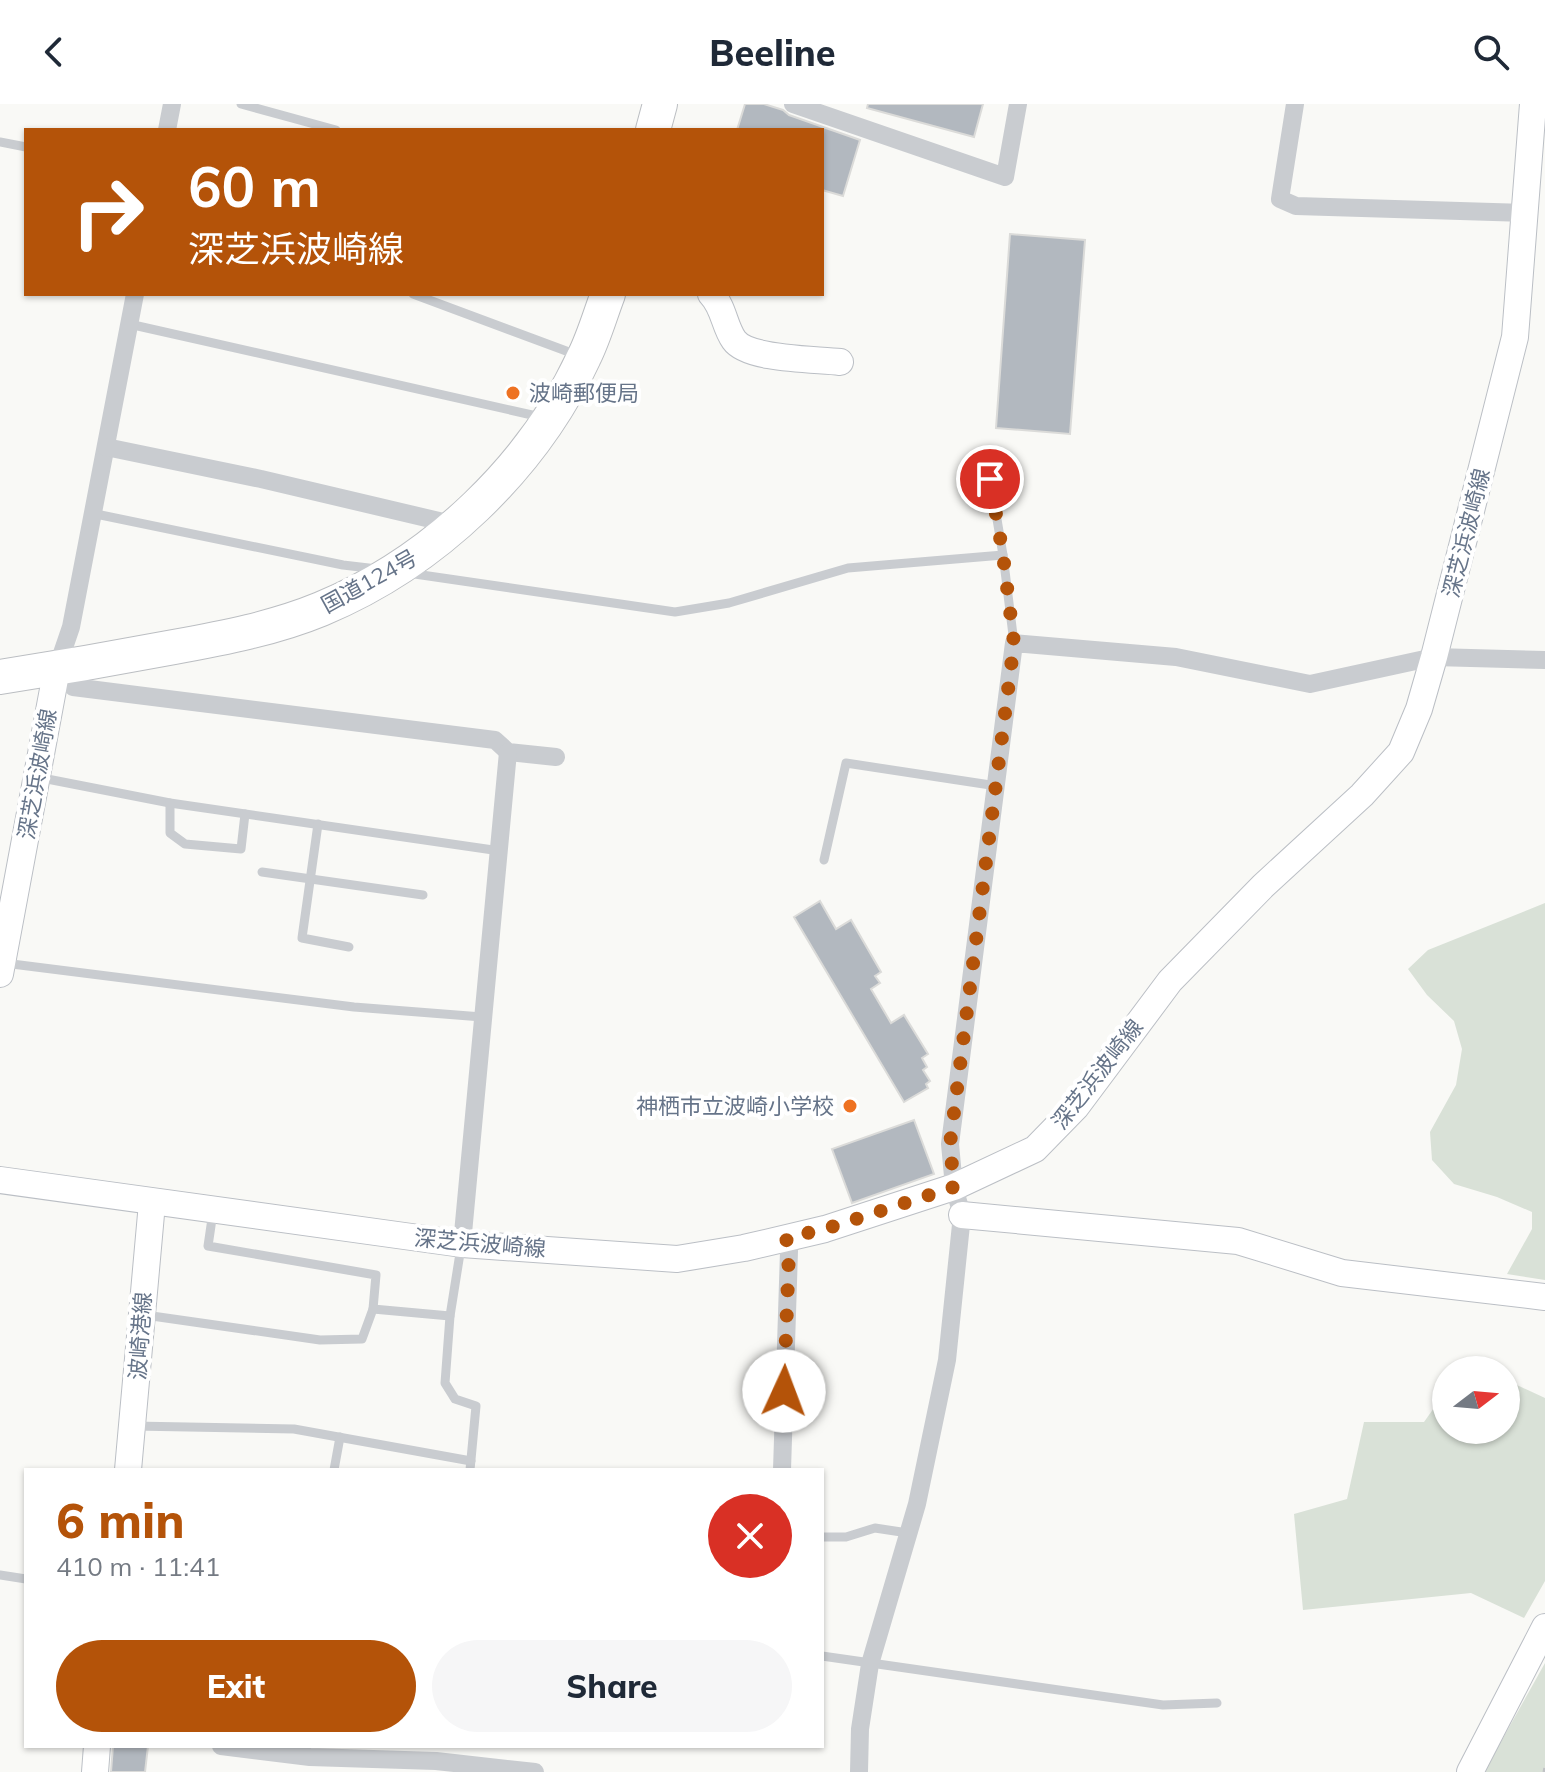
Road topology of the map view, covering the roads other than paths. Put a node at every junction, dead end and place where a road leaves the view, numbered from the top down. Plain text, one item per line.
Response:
1 (172, 104) edge
2 (241, 104) edge
3 (660, 104) edge
4 (793, 104) edge
5 (1018, 104) edge
6 (1295, 104) edge
7 (1533, 104) edge
8 (167, 128) edge
9 (329, 128) edge
10 (654, 128) edge
11 (0, 142) edge
12 (24, 147) edge
13 (1526, 213) junction
14 (135, 296) edge
15 (418, 296) edge
16 (607, 296) edge
17 (712, 296) edge
18 (129, 324) junction
19 (584, 357) junction
20 (840, 362) dead end
21 (548, 418) junction
22 (106, 447) junction
23 (986, 454) dead end
24 (91, 513) junction
25 (456, 525) junction
26 (1003, 555) junction
27 (392, 571) junction
28 (1014, 643) junction
29 (1434, 657) junction
30 (1545, 660) edge
31 (57, 668) junction
32 (0, 677) edge
33 (508, 752) junction
34 (556, 757) dead end
35 (36, 777) junction
36 (997, 786) junction
37 (170, 803) junction
38 (245, 814) junction
39 (318, 824) junction
40 (500, 851) junction
41 (824, 860) dead end
42 (262, 872) dead end
43 (310, 879) junction
44 (423, 895) dead end
45 (6, 905) edge
46 (349, 947) dead end
47 (1, 968) edge
48 (482, 1017) junction
49 (0, 1180) edge
50 (954, 1187) junction
51 (152, 1203) junction
52 (213, 1210) junction
53 (962, 1215) junction
54 (786, 1238) junction
55 (462, 1244) junction
56 (1545, 1297) edge
57 (373, 1309) junction
58 (141, 1314) junction
59 (450, 1316) junction
60 (133, 1426) junction
61 (340, 1437) junction
62 (470, 1466) edge
63 (128, 1468) edge
64 (334, 1468) edge
65 (782, 1468) edge
66 (908, 1533) junction
67 (824, 1537) edge
68 (0, 1575) edge
69 (24, 1579) edge
70 (1545, 1627) edge
71 (824, 1656) edge
72 (870, 1664) junction
73 (1217, 1703) dead end
74 (97, 1748) edge
75 (237, 1748) edge
76 (95, 1772) edge
77 (535, 1772) edge
78 (859, 1772) edge
79 (1470, 1772) edge

1 - 8 street
2 - 9 lane
3 - 10 highway
4 - 5 street
6 - 13 street
7 - 13 main road, 深芝浜波崎線
11 - 12 lane
13 - 29 main road, 深芝浜波崎線
14 - 18 street
15 - 19 lane
16 - 19 highway, 国道124号
17 - 20 main road
18 - 21 lane
18 - 22 street
19 - 21 highway, 国道124号
21 - 25 highway, 国道124号
22 - 24 street
22 - 25 street
23 - 26 lane
24 - 27 lane
24 - 31 street
25 - 27 highway, 国道124号
26 - 27 lane
26 - 28 lane
27 - 31 highway, 国道124号
28 - 29 street
28 - 36 street
29 - 30 street
29 - 50 main road, 深芝浜波崎線
31 - 32 highway, 国道124号
31 - 33 street
31 - 35 main road, 深芝浜波崎線
33 - 34 street
33 - 40 street
35 - 37 lane
35 - 45 main road, 深芝浜波崎線
36 - 41 lane
36 - 50 street
37 - 38 lane
37 - 38 lane
38 - 39 lane
39 - 40 lane
39 - 43 lane
40 - 48 street
42 - 43 lane
43 - 44 lane
43 - 46 lane
45 - 47 main road, 深芝浜波崎線
47 - 48 lane
48 - 55 street
49 - 51 main road, 深芝浜波崎線
50 - 53 street
50 - 54 main road, 深芝浜波崎線
51 - 52 main road, 深芝浜波崎線
51 - 58 main road, 波崎港線
52 - 55 main road, 深芝浜波崎線
52 - 57 lane
53 - 56 main road
53 - 66 street
54 - 55 main road, 深芝浜波崎線
54 - 65 street
55 - 59 lane
57 - 58 lane
57 - 59 lane
58 - 60 main road, 波崎港線
59 - 62 lane
60 - 61 lane
60 - 63 main road, 波崎港線
61 - 62 lane
61 - 64 lane
66 - 67 lane
66 - 72 street
68 - 69 lane
70 - 79 main road
71 - 72 lane
72 - 73 lane
72 - 78 street
74 - 76 main road
75 - 77 street

